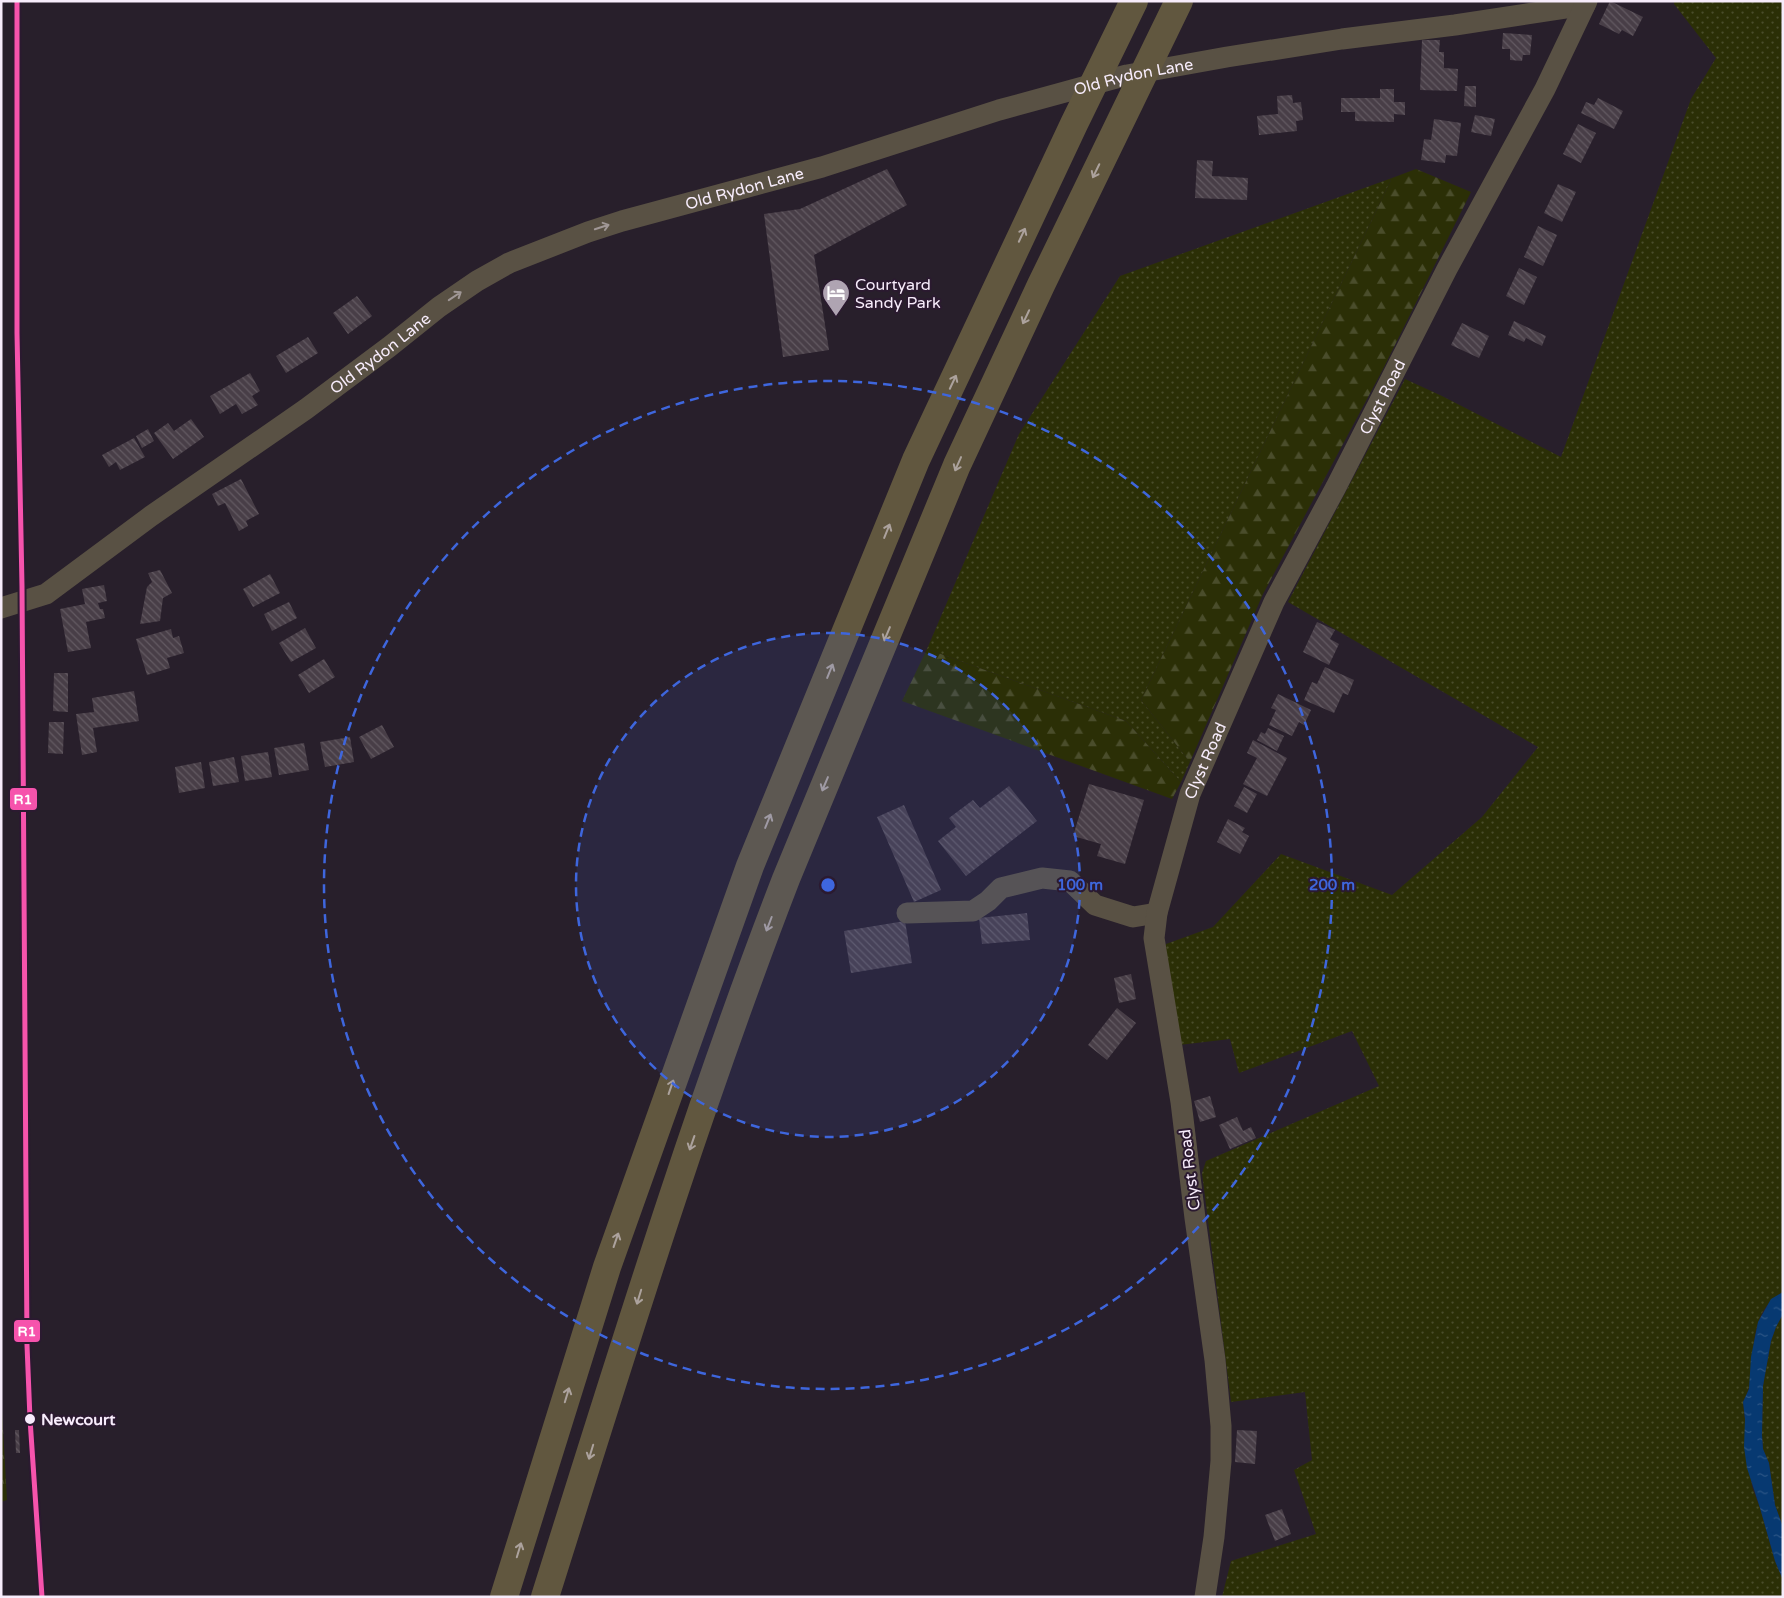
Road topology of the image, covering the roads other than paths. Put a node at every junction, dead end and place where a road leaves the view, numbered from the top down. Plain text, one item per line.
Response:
1 (1116, 1) edge
2 (1134, 1) edge
3 (1179, 1) edge
4 (1198, 1) edge
5 (1586, 3) edge
6 (1074, 124) junction
7 (1118, 127) junction
8 (1, 608) edge
9 (1157, 912) junction
10 (907, 913) dead end
11 (504, 1597) edge
12 (545, 1597) edge
13 (1205, 1597) edge

1 - 6 highway
2 - 6 highway
3 - 7 highway
4 - 7 highway
8 -> 5 street, Old Rydon Lane
5 - 9 street, Clyst Road
11 -> 6 highway
7 -> 12 highway
9 - 10 street
9 - 13 street, Clyst Road

